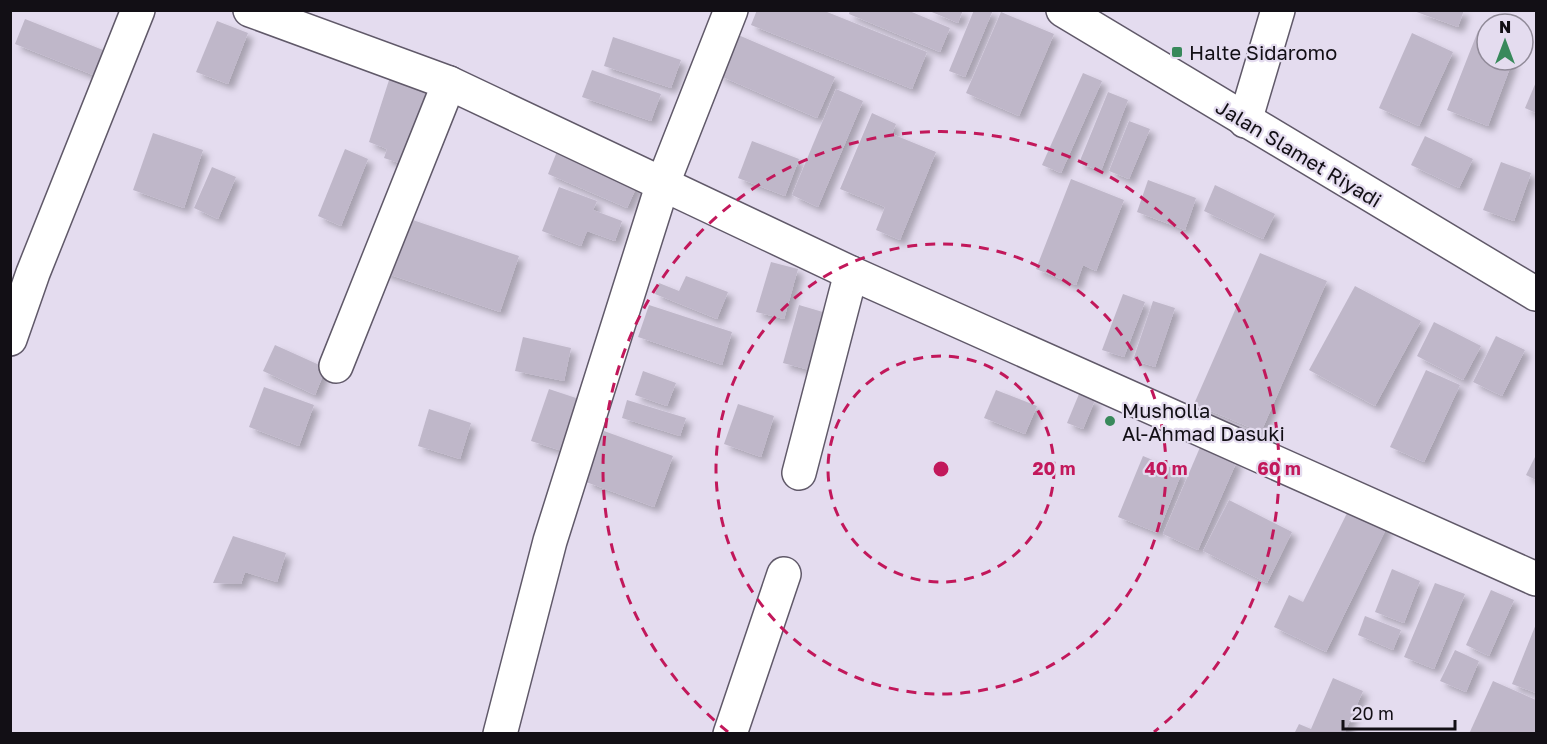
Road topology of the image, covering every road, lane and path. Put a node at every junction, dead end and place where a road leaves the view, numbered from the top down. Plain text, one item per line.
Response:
1 (138, 10) edge
2 (250, 10) edge
3 (731, 10) edge
4 (1063, 10) edge
5 (1278, 10) edge
6 (449, 83) junction
7 (1245, 121) junction
8 (663, 183) junction
9 (22, 269) edge
10 (851, 273) junction
11 (1536, 294) edge
12 (10, 339) edge
13 (336, 366) dead end
14 (799, 473) dead end
15 (784, 574) dead end
16 (1536, 579) edge
17 (500, 734) edge
18 (730, 734) edge

1 - 9 street
2 - 6 street
3 - 8 street
4 - 7 street, Jalan Slamet Riyadi
5 - 7 street
6 - 8 street
6 - 13 street
7 - 11 street, Jalan Slamet Riyadi
8 - 10 street
8 - 17 street
9 - 12 street
10 - 14 street
10 - 16 street
15 - 18 street

